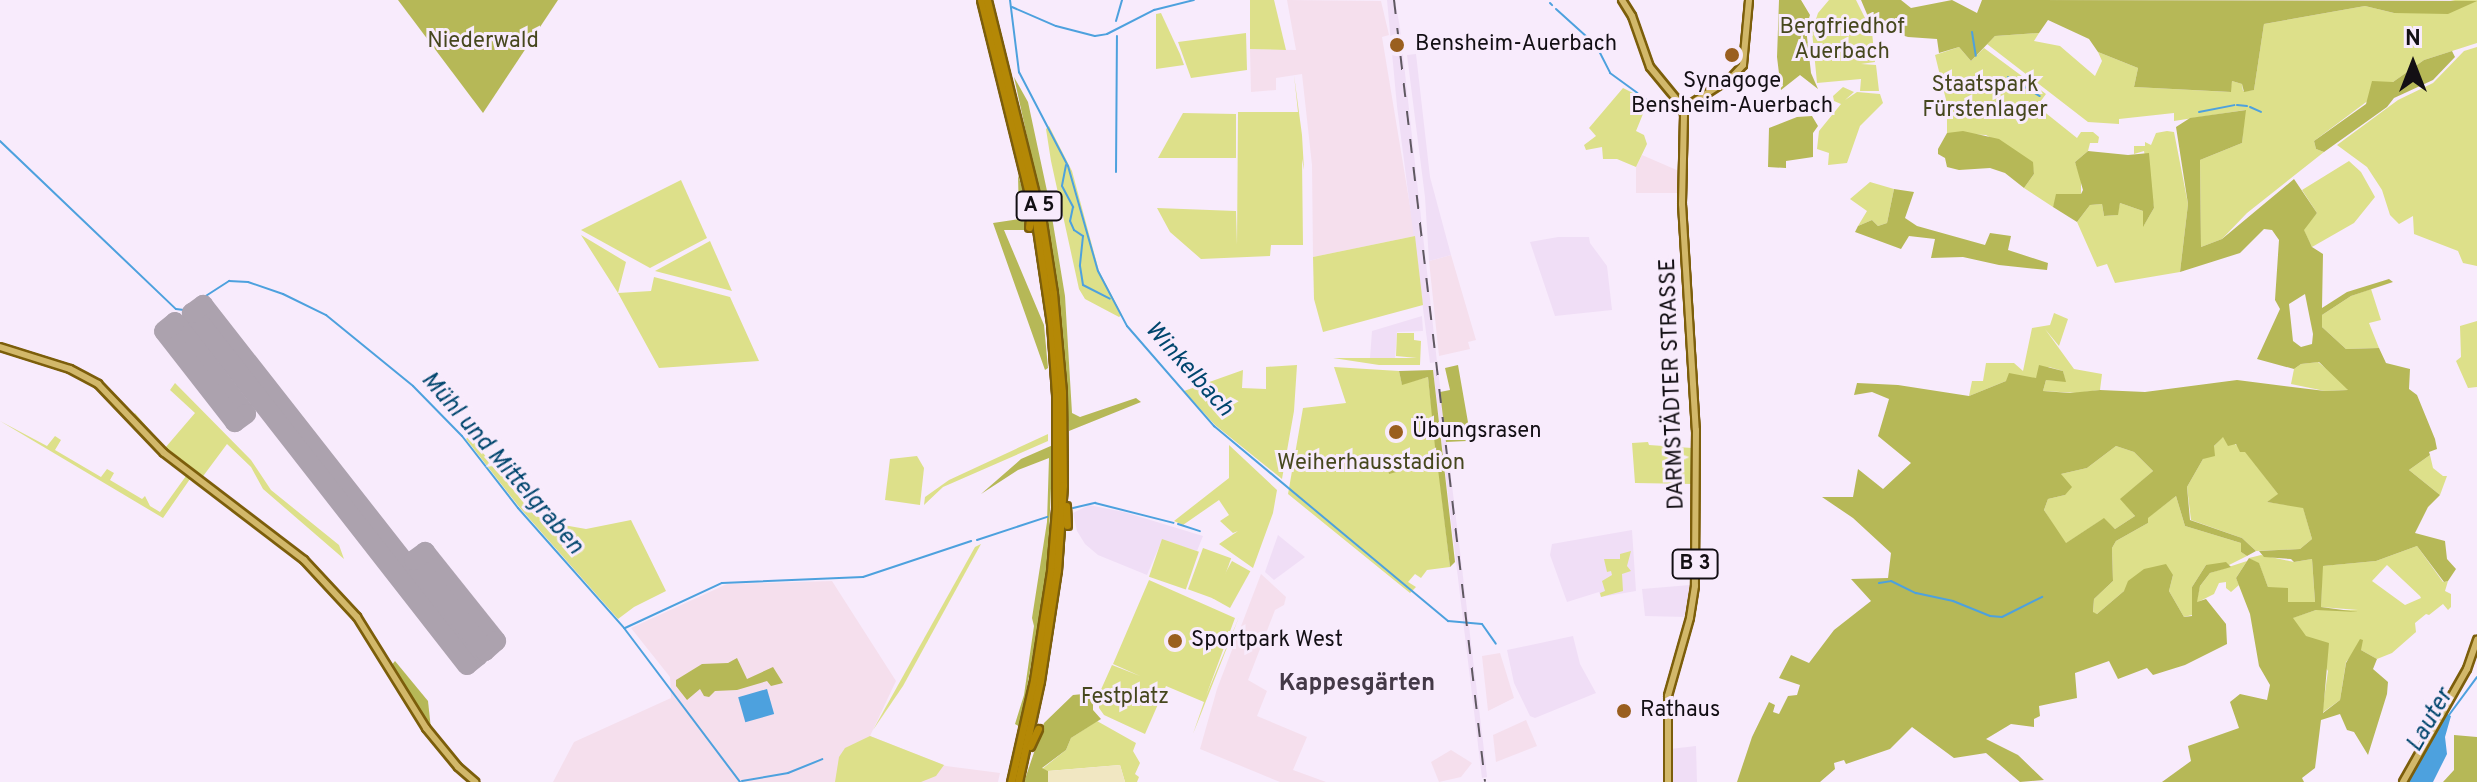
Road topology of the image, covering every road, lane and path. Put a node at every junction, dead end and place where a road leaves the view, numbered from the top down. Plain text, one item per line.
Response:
1 (981, 0) edge
2 (987, 0) edge
3 (1622, 0) edge
4 (1749, 0) edge
5 (1683, 109) junction
6 (1032, 200) junction
7 (1029, 227) dead end
8 (1044, 319) dead end
9 (1052, 341) junction
10 (0, 347) edge
11 (1063, 485) junction
12 (1067, 525) dead end
13 (2477, 640) edge
14 (1038, 729) dead end
15 (1025, 755) junction
16 (475, 782) edge
17 (1011, 782) edge
18 (1018, 782) edge
19 (1668, 782) edge
20 (2403, 782) edge

1 - 6 highway, A 5
2 - 11 highway, A 5
3 - 5 main road
4 - 5 main road
5 - 19 main road, DARMSTÄDTER STRASSE / B 3
6 - 7 highway
6 - 9 highway, A 5
8 - 9 highway
9 - 17 highway, A 5
10 - 16 main road
11 - 12 highway
11 - 15 highway, A 5
13 - 20 main road
14 - 15 highway
15 - 18 highway, A 5

